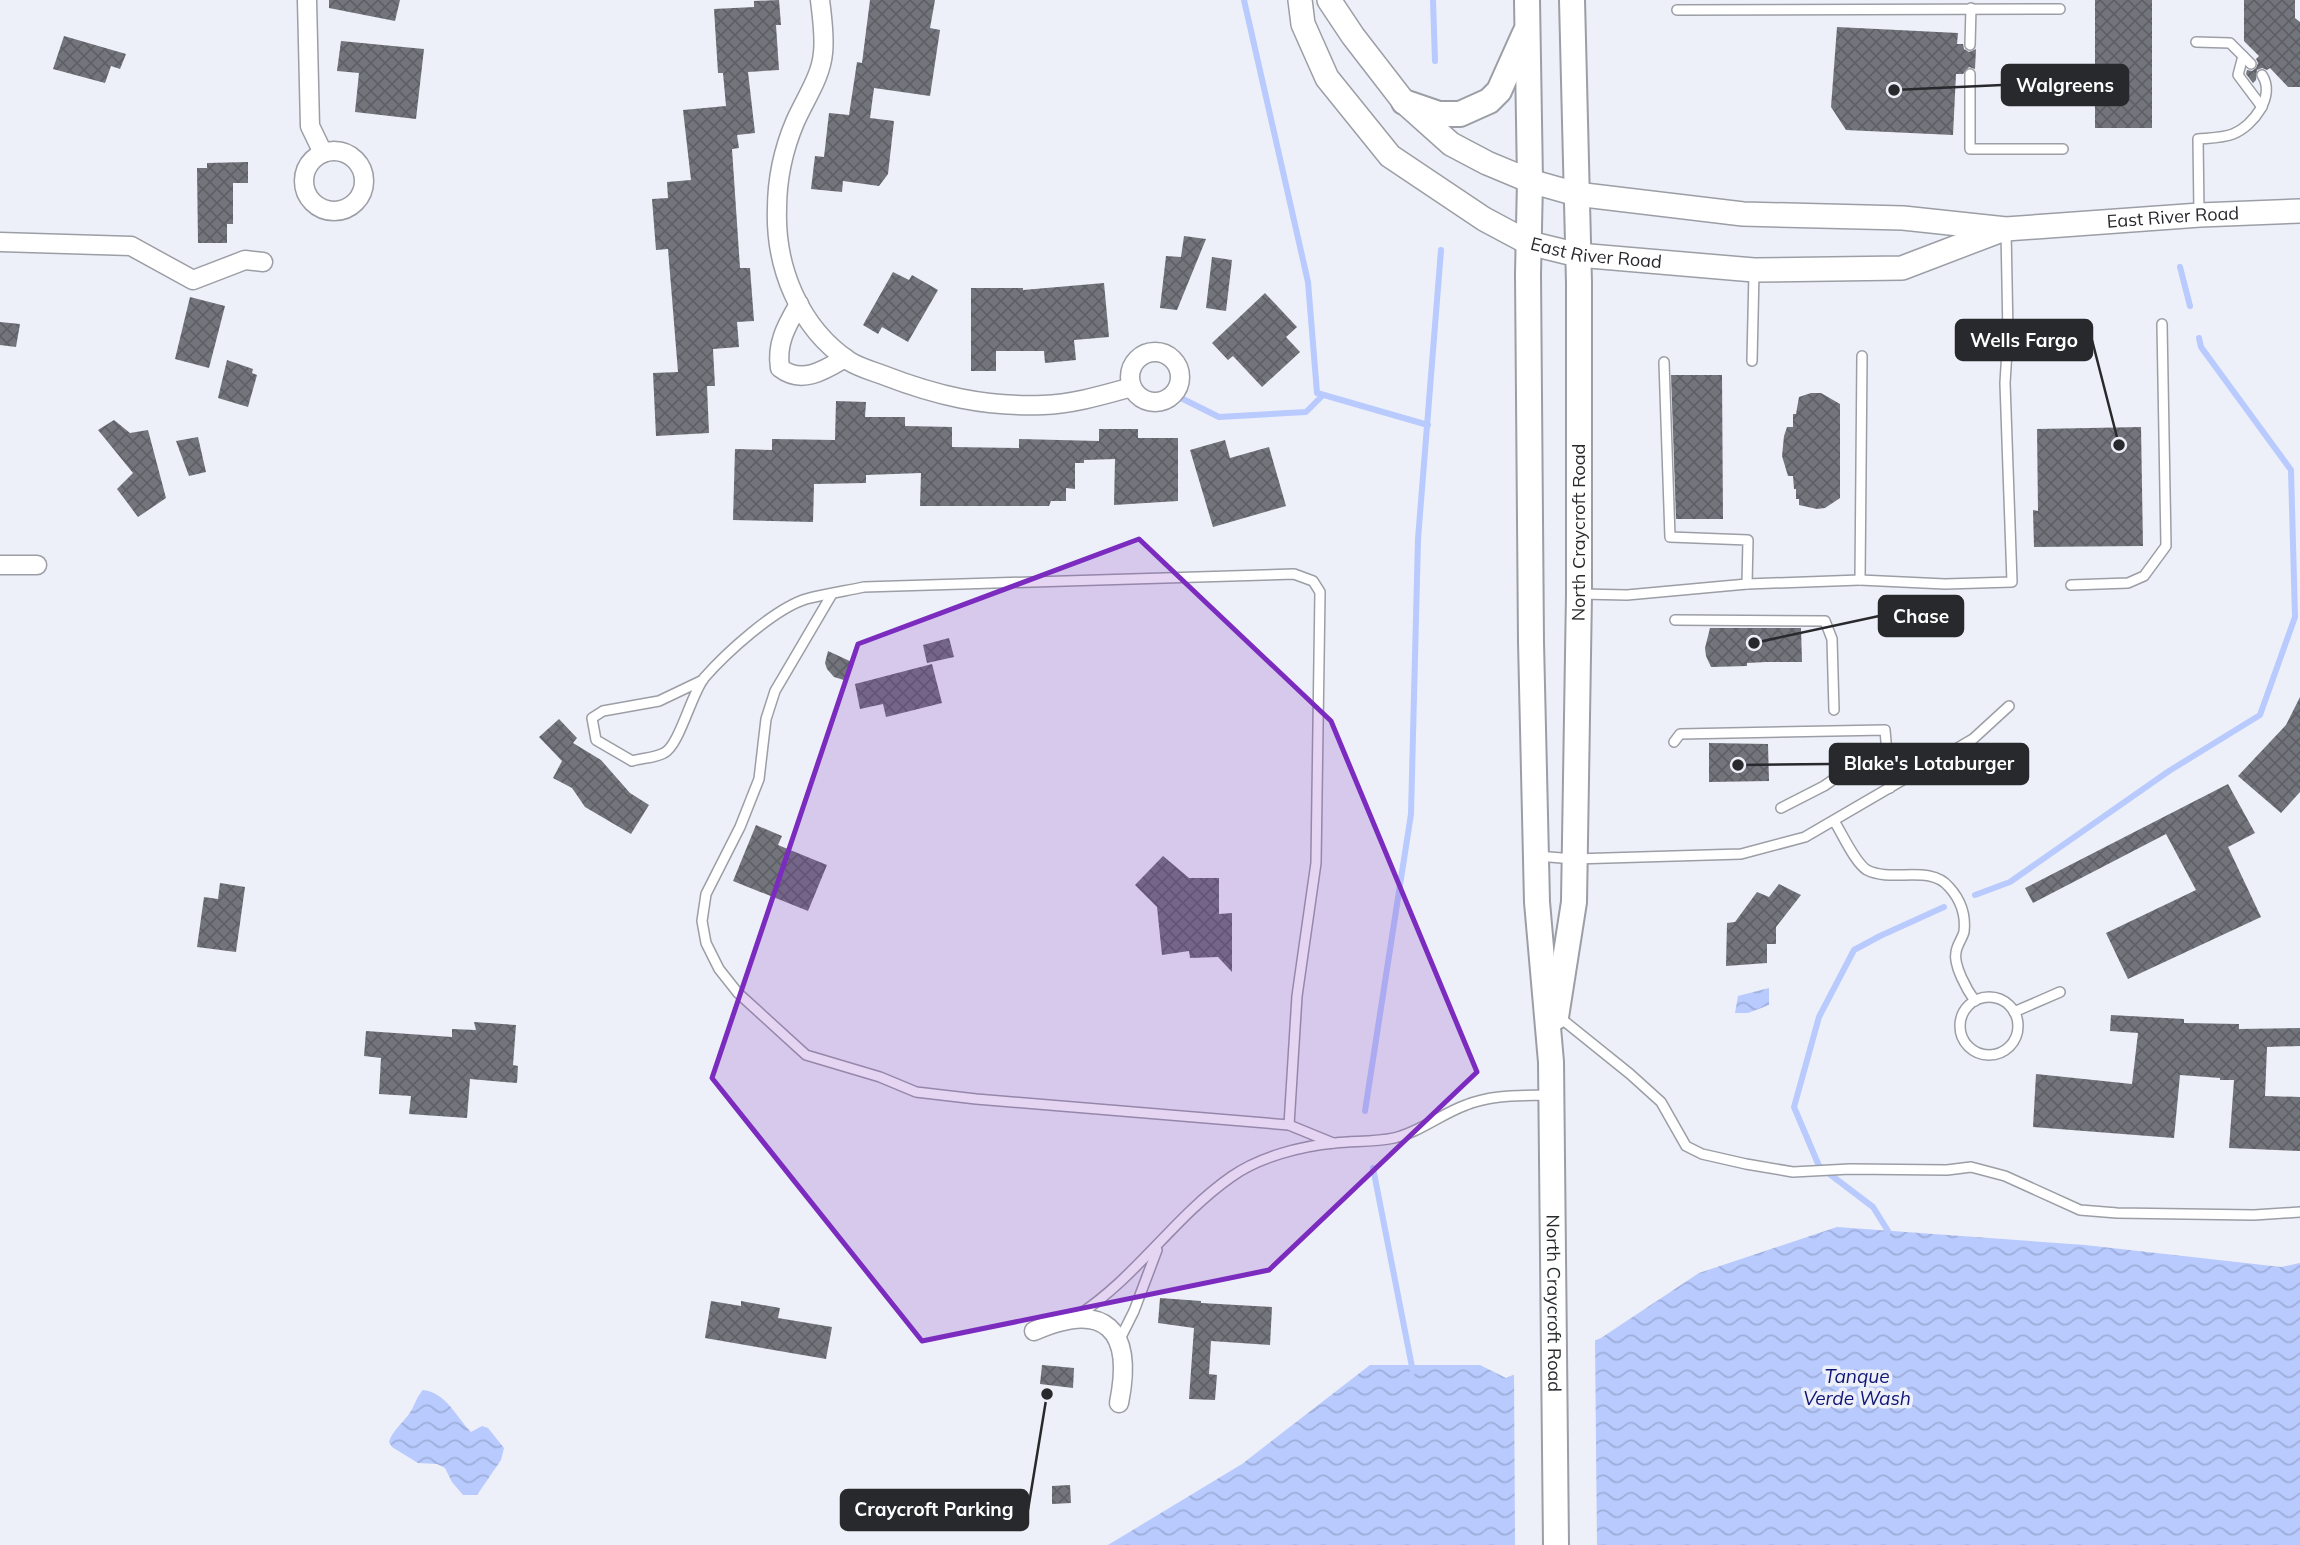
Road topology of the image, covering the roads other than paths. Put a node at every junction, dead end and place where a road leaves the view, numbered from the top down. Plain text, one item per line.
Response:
1 (307, 0) edge
2 (820, 0) edge
3 (1300, 0) edge
4 (1329, 0) edge
5 (1527, 0) edge
6 (1572, 0) edge
7 (1971, 8) junction
8 (2060, 9) dead end
9 (1677, 10) dead end
10 (1528, 26) junction
11 (2196, 42) dead end
12 (1970, 45) dead end
13 (2243, 56) junction
14 (2252, 64) dead end
15 (1970, 74) dead end
16 (2262, 75) dead end
17 (1404, 102) junction
18 (2262, 107) junction
19 (2063, 149) dead end
20 (323, 153) dead end
21 (1530, 181) junction
22 (1576, 194) junction
23 (2300, 211) edge
24 (2200, 215) junction
25 (2006, 229) junction
26 (0, 242) edge
27 (1529, 243) junction
28 (1578, 255) junction
29 (263, 262) dead end
30 (1754, 270) junction
31 (799, 304) junction
32 (2162, 324) dead end
33 (1862, 356) dead end
34 (845, 358) junction
35 (1752, 361) dead end
36 (1664, 362) dead end
37 (1132, 387) dead end
38 (0, 565) edge
39 (37, 565) dead end
40 (1860, 580) junction
41 (1747, 584) junction
42 (2071, 585) dead end
43 (832, 594) junction
44 (1579, 594) junction
45 (1675, 620) dead end
46 (703, 680) junction
47 (2009, 706) dead end
48 (1834, 710) dead end
49 (1674, 742) dead end
50 (1887, 756) junction
51 (1890, 788) junction
52 (1781, 808) dead end
53 (1834, 821) junction
54 (1535, 856) junction
55 (1574, 859) junction
56 (2060, 992) dead end
57 (1975, 1001) junction
58 (2014, 1012) junction
59 (1556, 1015) junction
60 (1551, 1062) junction
61 (1551, 1095) junction
62 (1289, 1125) junction
63 (1333, 1143) junction
64 (2300, 1212) edge
65 (1159, 1245) junction
66 (1075, 1318) junction
67 (1034, 1331) dead end
68 (1119, 1341) junction
69 (1119, 1403) dead end
70 (1556, 1545) edge

1 - 20 street
2 - 31 street
3 - 27 street, East River Road
4 - 17 street, East River Road
5 - 10 main road, North Craycroft Road
6 - 22 main road, North Craycroft Road
7 - 8 lane
7 - 9 lane
7 - 12 lane
10 - 17 main road
10 - 21 main road, North Craycroft Road
11 - 13 lane
13 - 14 lane
13 - 18 lane
15 - 19 lane
16 - 18 lane
17 - 21 street, East River Road
18 - 24 lane
21 - 22 street, East River Road
21 - 27 main road, North Craycroft Road
22 - 25 street, East River Road
22 - 28 main road, North Craycroft Road
23 - 24 street, East River Road
24 - 25 street, East River Road
25 - 30 street, East River Road
25 - 40 lane
26 - 29 street
27 - 28 street, East River Road
27 - 54 main road, North Craycroft Road
28 - 30 street, East River Road
28 - 44 main road, North Craycroft Road
30 - 35 lane
31 - 34 street
31 - 34 street
32 - 42 lane
33 - 40 lane
34 - 37 street
36 - 41 lane
38 - 39 street
40 - 41 lane
41 - 44 lane
43 - 46 lane
43 - 62 lane
43 - 62 lane
44 - 55 main road, North Craycroft Road
45 - 48 lane
46 - 46 lane
47 - 51 lane
49 - 50 lane
50 - 51 lane
50 - 52 lane
51 - 53 lane
53 - 55 lane
53 - 57 lane
54 - 55 lane
54 - 60 main road, North Craycroft Road
55 - 59 main road, North Craycroft Road
56 - 58 lane
57 - 58 lane
57 - 58 lane
59 - 60 main road, North Craycroft Road
59 - 64 lane
60 - 61 main road, North Craycroft Road
61 - 63 lane
61 - 70 main road, North Craycroft Road
62 - 63 lane
63 - 65 lane
65 - 66 lane
65 - 68 lane
66 - 67 street
66 - 68 street
68 - 69 street

